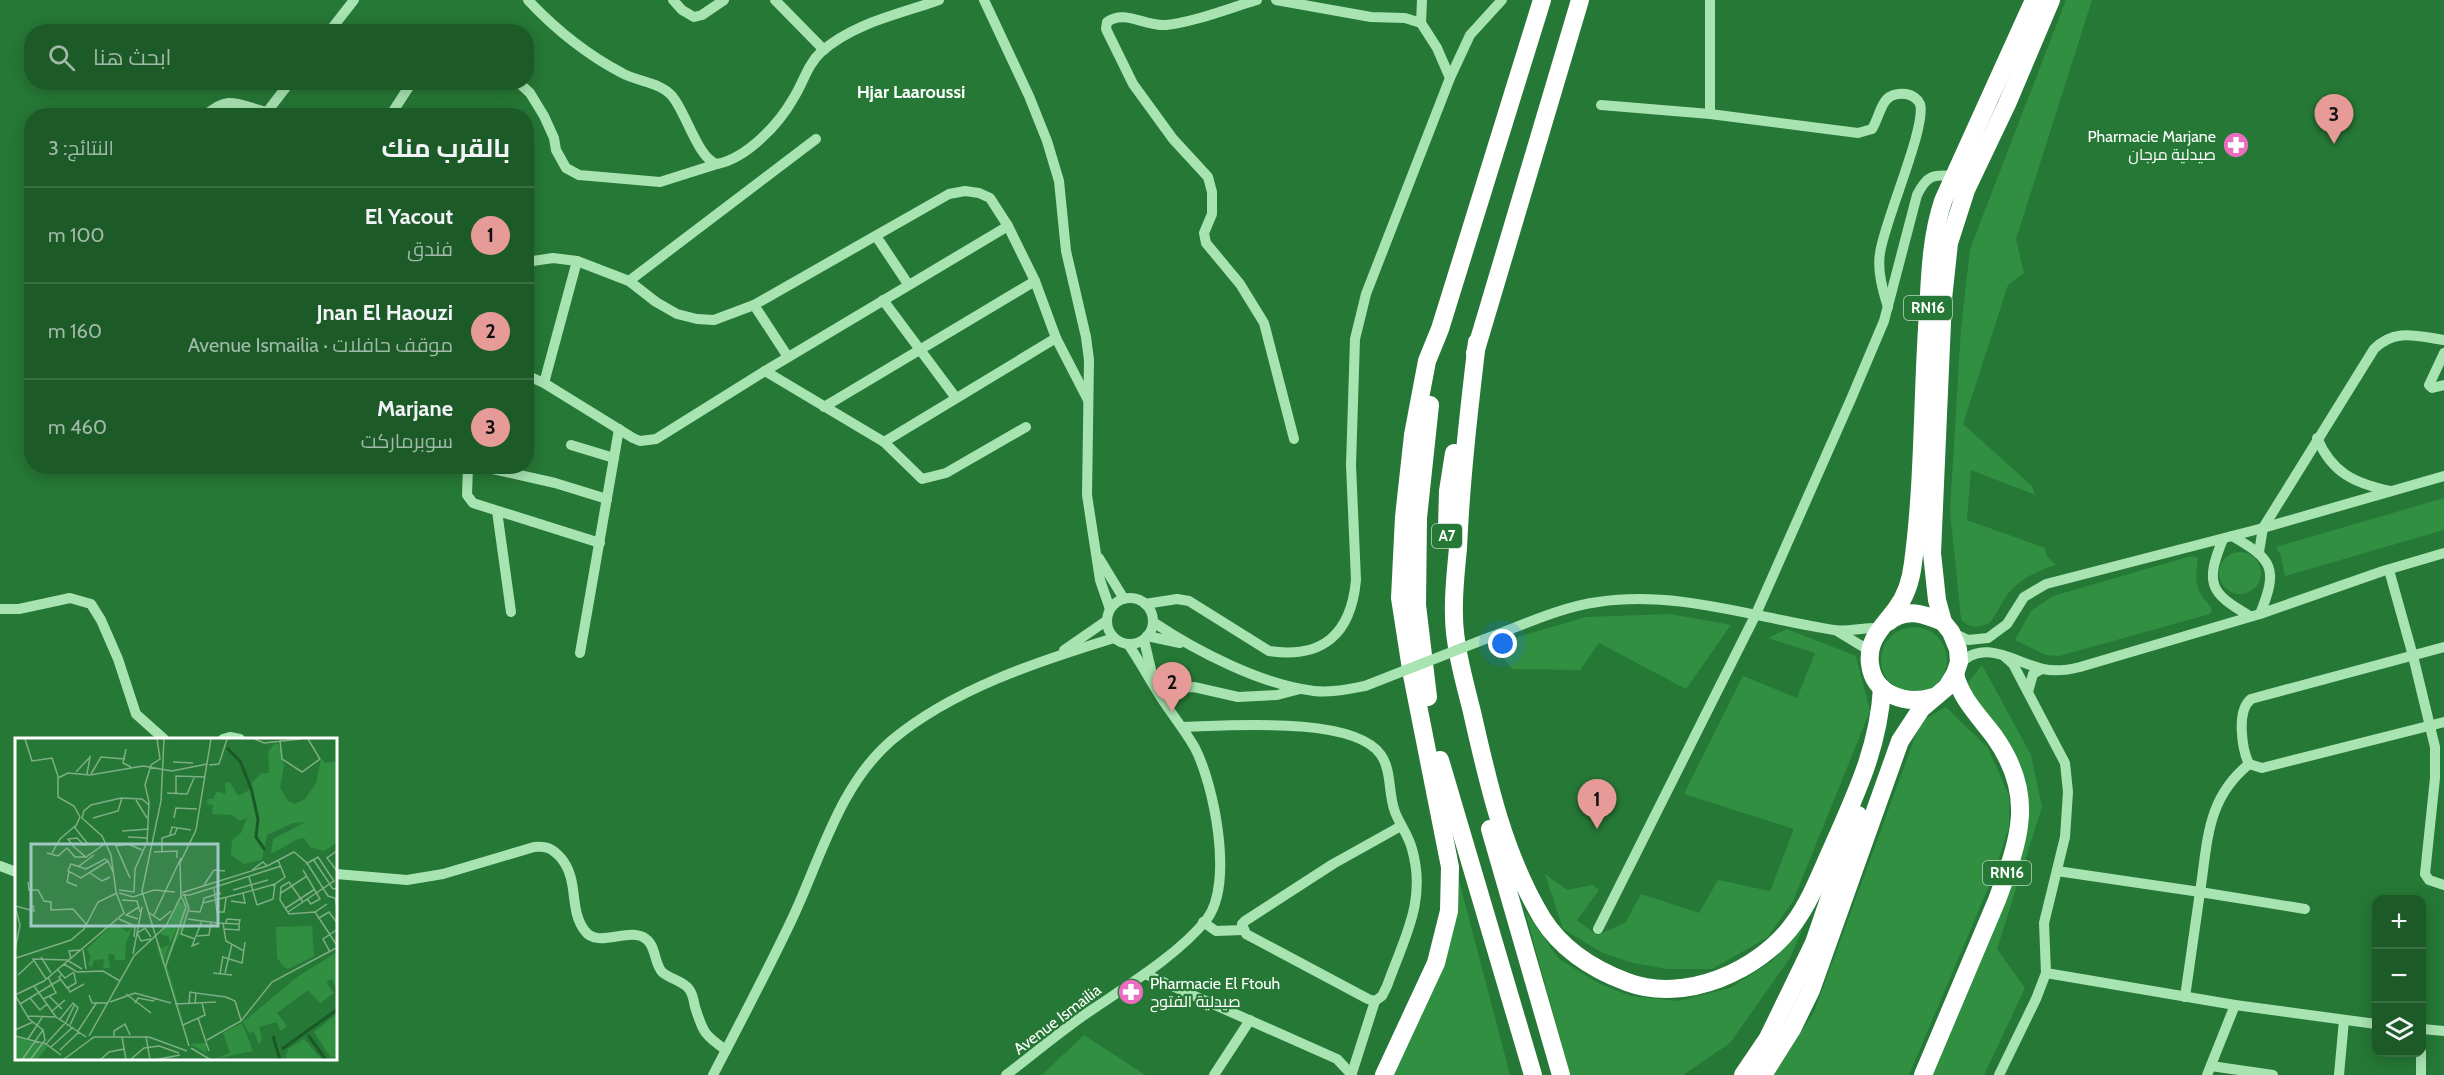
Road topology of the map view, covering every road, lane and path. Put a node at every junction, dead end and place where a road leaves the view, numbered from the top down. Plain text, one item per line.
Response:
1 (354, 0) edge
2 (528, 0) edge
3 (673, 0) edge
4 (724, 0) edge
5 (939, 0) edge
6 (984, 0) edge
7 (1257, 0) edge
8 (1276, 0) edge
9 (1422, 0) edge
10 (1502, 0) edge
11 (1542, 0) edge
12 (1580, 0) edge
13 (1710, 0) edge
14 (2034, 0) edge
15 (2051, 0) edge
16 (782, 2) edge
17 (1421, 23) junction
18 (335, 24) edge
19 (824, 50) junction
20 (1450, 78) junction
21 (285, 90) edge
22 (407, 90) edge
23 (525, 90) edge
24 (1601, 105) dead end
25 (213, 108) edge
26 (249, 108) edge
27 (274, 108) edge
28 (395, 108) edge
29 (1710, 114) junction
30 (816, 139) dead end
31 (717, 164) junction
32 (1955, 176) junction
33 (1008, 226) junction
34 (876, 236) junction
35 (534, 261) edge
36 (577, 261) junction
37 (629, 281) junction
38 (1035, 281) junction
39 (908, 284) junction
40 (883, 300) junction
41 (754, 305) junction
42 (1888, 308) junction
43 (1440, 329) junction
44 (1056, 338) junction
45 (2444, 340) edge
46 (1477, 342) junction
47 (921, 349) junction
48 (2444, 353) edge
49 (788, 357) junction
50 (765, 371) junction
51 (534, 379) edge
52 (544, 383) junction
53 (2444, 385) edge
54 (956, 399) junction
55 (1088, 400) junction
56 (824, 407) junction
57 (1026, 427) dead end
58 (619, 429) junction
59 (2317, 438) junction
60 (1294, 439) dead end
61 (884, 442) junction
62 (571, 445) dead end
63 (614, 458) junction
64 (468, 474) edge
65 (514, 474) edge
66 (2444, 476) edge
67 (2391, 491) junction
68 (607, 499) junction
69 (497, 511) junction
70 (2263, 528) junction
71 (2227, 538) junction
72 (600, 543) junction
73 (2259, 552) junction
74 (2444, 553) edge
75 (1096, 554) junction
76 (2389, 570) junction
77 (1124, 598) junction
78 (1177, 598) junction
79 (1145, 604) junction
80 (0, 609) edge
81 (1110, 609) junction
82 (511, 612) dead end
83 (1756, 614) junction
84 (2255, 615) junction
85 (1153, 620) junction
86 (1106, 621) junction
87 (1880, 627) junction
88 (1947, 627) junction
89 (1837, 631) junction
90 (1114, 638) junction
91 (1145, 638) junction
92 (1128, 644) junction
93 (1186, 644) junction
94 (2444, 647) edge
95 (1870, 651) junction
96 (580, 653) dead end
97 (2002, 654) junction
98 (1057, 656) junction
99 (2413, 656) junction
100 (2043, 669) junction
101 (1956, 671) junction
102 (1154, 684) junction
103 (1882, 688) junction
104 (1302, 689) junction
105 (2028, 692) junction
106 (1161, 697) junction
107 (1933, 697) junction
108 (2444, 722) edge
109 (2431, 725) junction
110 (1879, 726) junction
111 (1182, 727) junction
112 (163, 738) edge
113 (2249, 764) junction
114 (1401, 826) junction
115 (0, 866) edge
116 (2057, 871) junction
117 (15, 873) edge
118 (338, 874) edge
119 (2444, 885) edge
120 (2200, 892) junction
121 (2305, 909) dead end
122 (1203, 922) junction
123 (1598, 929) dead end
124 (1243, 930) junction
125 (2046, 973) junction
126 (1145, 974) junction
127 (2186, 997) junction
128 (1375, 1001) junction
129 (2235, 1005) junction
130 (1250, 1020) junction
131 (2344, 1020) junction
132 (2372, 1024) edge
133 (2426, 1029) edge
134 (2444, 1030) edge
135 (726, 1050) junction
136 (2421, 1057) edge
137 (2209, 1071) edge
138 (1352, 1074) edge
139 (713, 1075) edge
140 (1006, 1075) edge
141 (1214, 1075) edge
142 (1384, 1075) edge
143 (1533, 1075) edge
144 (1561, 1075) edge
145 (1743, 1075) edge
146 (1763, 1075) edge
147 (1923, 1075) edge
148 (1999, 1075) edge
149 (2273, 1075) edge
150 (2338, 1075) edge
151 (2421, 1075) edge

1 - 18 street
2 - 31 street
3 - 4 street
5 - 19 street
6 - 55 street
7 - 60 street
8 - 17 street
9 - 17 street
10 - 20 street
11 - 43 highway, A7
12 - 46 highway, A7
13 - 29 street
14 - 32 highway, RN16
15 - 88 highway, RN16
16 - 19 street
17 - 20 street
19 - 31 street
20 - 78 street
21 - 27 street
22 - 28 street
23 - 31 street
24 - 29 street
25 - 26 street
29 - 42 street
30 - 37 street
32 - 42 street
32 - 87 highway, RN16
33 - 34 street
33 - 38 street
33 - 39 street
34 - 39 street
34 - 41 street
35 - 36 street
36 - 37 street
36 - 52 street
37 - 41 street
38 - 44 street
38 - 47 street
39 - 40 street
40 - 47 street
40 - 49 street
41 - 49 street
42 - 83 street
43 - 142 highway
43 - 143 highway, A7
44 - 54 street
44 - 55 street
45 - 59 street
46 - 110 highway
46 - 144 highway, A7
47 - 54 street
47 - 56 street
48 - 53 street
49 - 50 street
50 - 56 street
50 - 58 street
51 - 52 street
52 - 58 street
54 - 61 street
55 - 75 street
56 - 61 street
57 - 61 street
58 - 63 street
59 - 67 street
59 - 70 street
62 - 63 street
63 - 68 street
64 - 69 street
65 - 68 street
66 - 67 street
67 - 70 street
68 - 72 street
69 - 72 street
69 - 82 street
70 - 71 street
70 - 73 street
71 - 73 street
71 - 84 street
71 - 88 street
72 - 96 street
73 - 84 street
74 - 76 street
75 - 77 street
75 - 81 street
76 - 84 street
76 - 99 street
77 - 79 street
77 - 81 street
78 - 79 street
78 - 85 street
79 - 85 street
80 - 112 street
81 - 86 street
83 - 89 street
83 - 104 street, bridge
83 - 123 street
84 - 100 street
85 - 91 street
85 - 93 street
86 - 90 street
86 - 98 street
87 - 88 highway
87 - 89 street
87 - 95 highway, RN16
88 - 101 highway, RN16
89 - 95 street
90 - 92 street
90 - 98 street
91 - 92 street
91 - 93 street
91 - 102 street, Avenue Ismailia
92 - 102 street, Avenue Ismailia
93 - 104 street
94 - 99 street
95 - 103 highway
97 - 100 street
97 - 101 street
97 - 105 street
98 - 135 street
99 - 109 street
99 - 113 street
100 - 105 street
101 - 107 highway
101 - 147 highway, RN16
102 - 106 street, Avenue Ismailia
103 - 107 highway
103 - 110 highway
104 - 106 street
105 - 116 street
106 - 111 street, Avenue Ismailia
107 - 146 highway
108 - 109 street
109 - 113 street
109 - 119 street
110 - 145 highway
111 - 114 street
111 - 122 street, Avenue Ismailia
113 - 120 street
114 - 124 street
114 - 128 street
115 - 117 street
116 - 120 street
116 - 125 street
118 - 135 street
120 - 121 street
120 - 127 street
122 - 124 street
122 - 126 street, Avenue Ismailia
124 - 128 street
125 - 127 street
125 - 148 street
126 - 130 street
126 - 140 street, Avenue Ismailia
127 - 129 street
128 - 138 street
129 - 131 street
129 - 137 street
130 - 138 street
130 - 141 street
131 - 132 street
131 - 150 street
133 - 134 street
135 - 139 street
136 - 151 street
137 - 149 street

